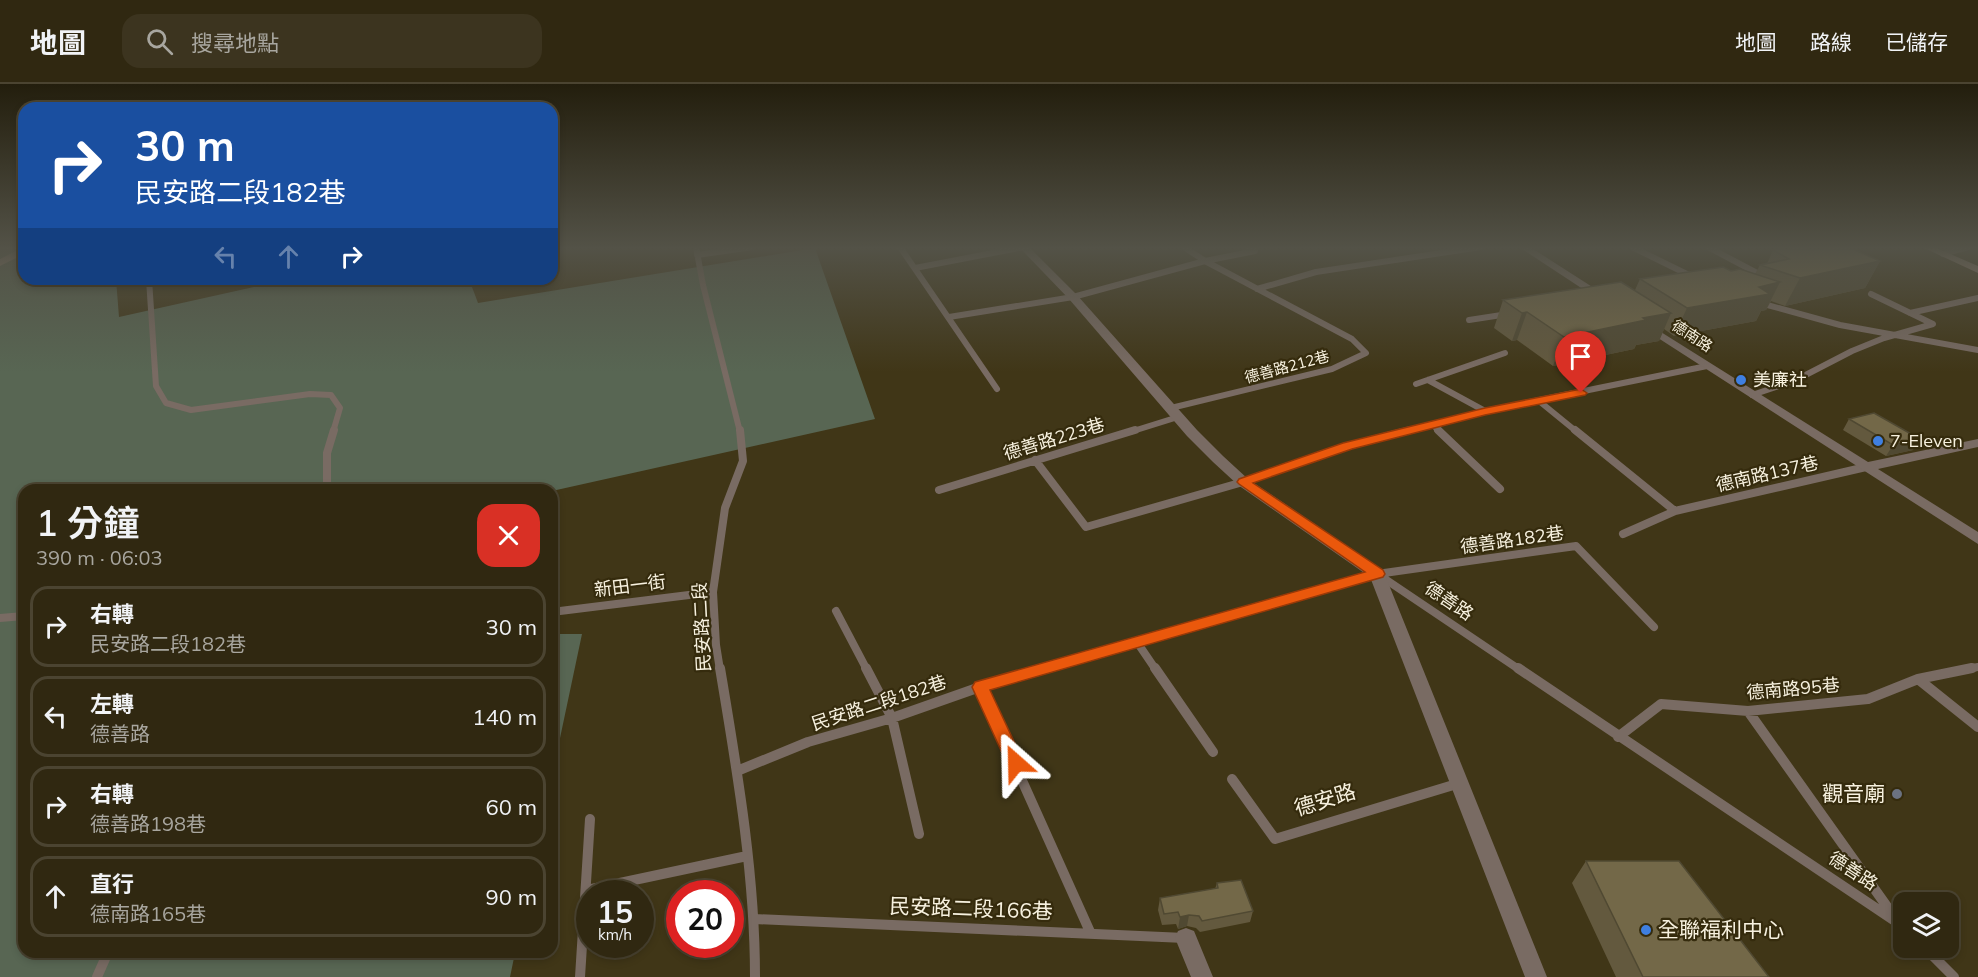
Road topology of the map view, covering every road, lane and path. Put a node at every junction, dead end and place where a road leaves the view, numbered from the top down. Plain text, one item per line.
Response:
1 (150, 289) edge
2 (706, 289) edge
3 (929, 289) edge
4 (1065, 289) edge
5 (1104, 289) edge
6 (1257, 289) edge
7 (1586, 289) edge
8 (1871, 294) dead end
9 (1073, 297) junction
10 (1978, 298) edge
11 (1754, 301) edge
12 (1607, 303) edge
13 (1515, 313) edge
14 (1910, 313) junction
15 (949, 317) junction
16 (1469, 320) dead end
17 (1637, 320) edge
18 (1894, 335) junction
19 (1978, 350) edge
20 (1505, 353) dead end
21 (1707, 366) junction
22 (1428, 380) junction
23 (1416, 384) dead end
24 (997, 389) dead end
25 (1752, 395) junction
26 (1539, 401) junction
27 (1485, 411) junction
28 (1175, 413) junction
29 (1433, 425) junction
30 (1978, 443) edge
31 (1035, 460) junction
32 (1866, 467) junction
33 (1243, 482) junction
34 (327, 484) edge
35 (1500, 489) dead end
36 (939, 490) dead end
37 (1675, 511) junction
38 (1623, 534) dead end
39 (1978, 539) edge
40 (1377, 574) junction
41 (713, 592) junction
42 (558, 611) edge
43 (836, 611) dead end
44 (18, 616) edge
45 (0, 618) edge
46 (1654, 627) dead end
47 (1137, 642) junction
48 (1978, 668) edge
49 (1918, 679) junction
50 (980, 687) junction
51 (1748, 711) junction
52 (892, 718) junction
53 (1978, 727) edge
54 (1618, 737) junction
55 (1213, 752) dead end
56 (737, 771) junction
57 (1232, 778) dead end
58 (1460, 783) junction
59 (590, 819) dead end
60 (919, 834) dead end
61 (747, 856) junction
62 (587, 880) edge
63 (634, 880) edge
64 (1893, 914) edge
65 (755, 919) junction
66 (1893, 919) edge
67 (1091, 934) junction
68 (1186, 938) joint
69 (105, 958) edge
70 (582, 958) edge
71 (1935, 958) edge
72 (97, 977) edge
73 (580, 977) edge
74 (755, 977) edge
75 (1202, 977) edge
76 (1536, 977) edge
77 (1954, 977) edge

1 - 34 lane
2 - 41 lane, 民安路二段
3 - 15 lane
4 - 9 street, 德善路
5 - 9 lane
6 - 28 lane, 德善路212巷
7 - 12 street
8 - 14 lane
9 - 15 lane
9 - 28 street, 德善路
10 - 14 lane
11 - 18 lane
13 - 16 lane
14 - 18 lane
15 - 24 lane
17 - 21 street, 德南路
18 - 19 lane
18 - 25 lane
20 - 22 lane
21 - 25 street, 德南路
21 - 26 lane
22 - 23 lane
22 - 27 lane
25 - 32 street, 德南路
26 - 27 lane
26 - 37 lane
27 - 29 lane
28 - 31 lane, 德善路223巷
28 - 33 street, 德善路
29 - 33 lane
29 - 35 lane
30 - 32 street
31 - 33 lane
31 - 36 lane, 德善路223巷
32 - 37 lane, 德南路137巷
32 - 39 street, 德南路
33 - 40 street, 德善路
37 - 38 lane, 德南路137巷
40 - 46 lane, 德善路182巷
40 - 47 lane, 民安路二段182巷
40 - 54 lane, 德善路
40 - 58 street
41 - 42 lane, 新田一街
41 - 56 lane, 民安路二段
43 - 52 lane
44 - 45 lane
47 - 50 lane, 民安路二段182巷
47 - 55 lane
48 - 49 lane, 德南路95巷
49 - 51 lane, 德南路95巷
49 - 53 lane
50 - 52 lane, 民安路二段182巷
50 - 67 lane
51 - 54 lane, 德南路95巷
51 - 64 lane
52 - 56 lane, 民安路二段182巷
52 - 60 lane
54 - 66 lane, 德善路
56 - 61 lane, 民安路二段
57 - 58 lane, 德安路
58 - 76 street
59 - 62 lane
61 - 63 lane
61 - 65 lane, 民安路二段
65 - 67 lane, 民安路二段166巷
65 - 74 lane, 民安路二段
67 - 68 lane, 民安路二段166巷
68 - 75 street
69 - 72 lane
70 - 73 lane
71 - 77 lane

